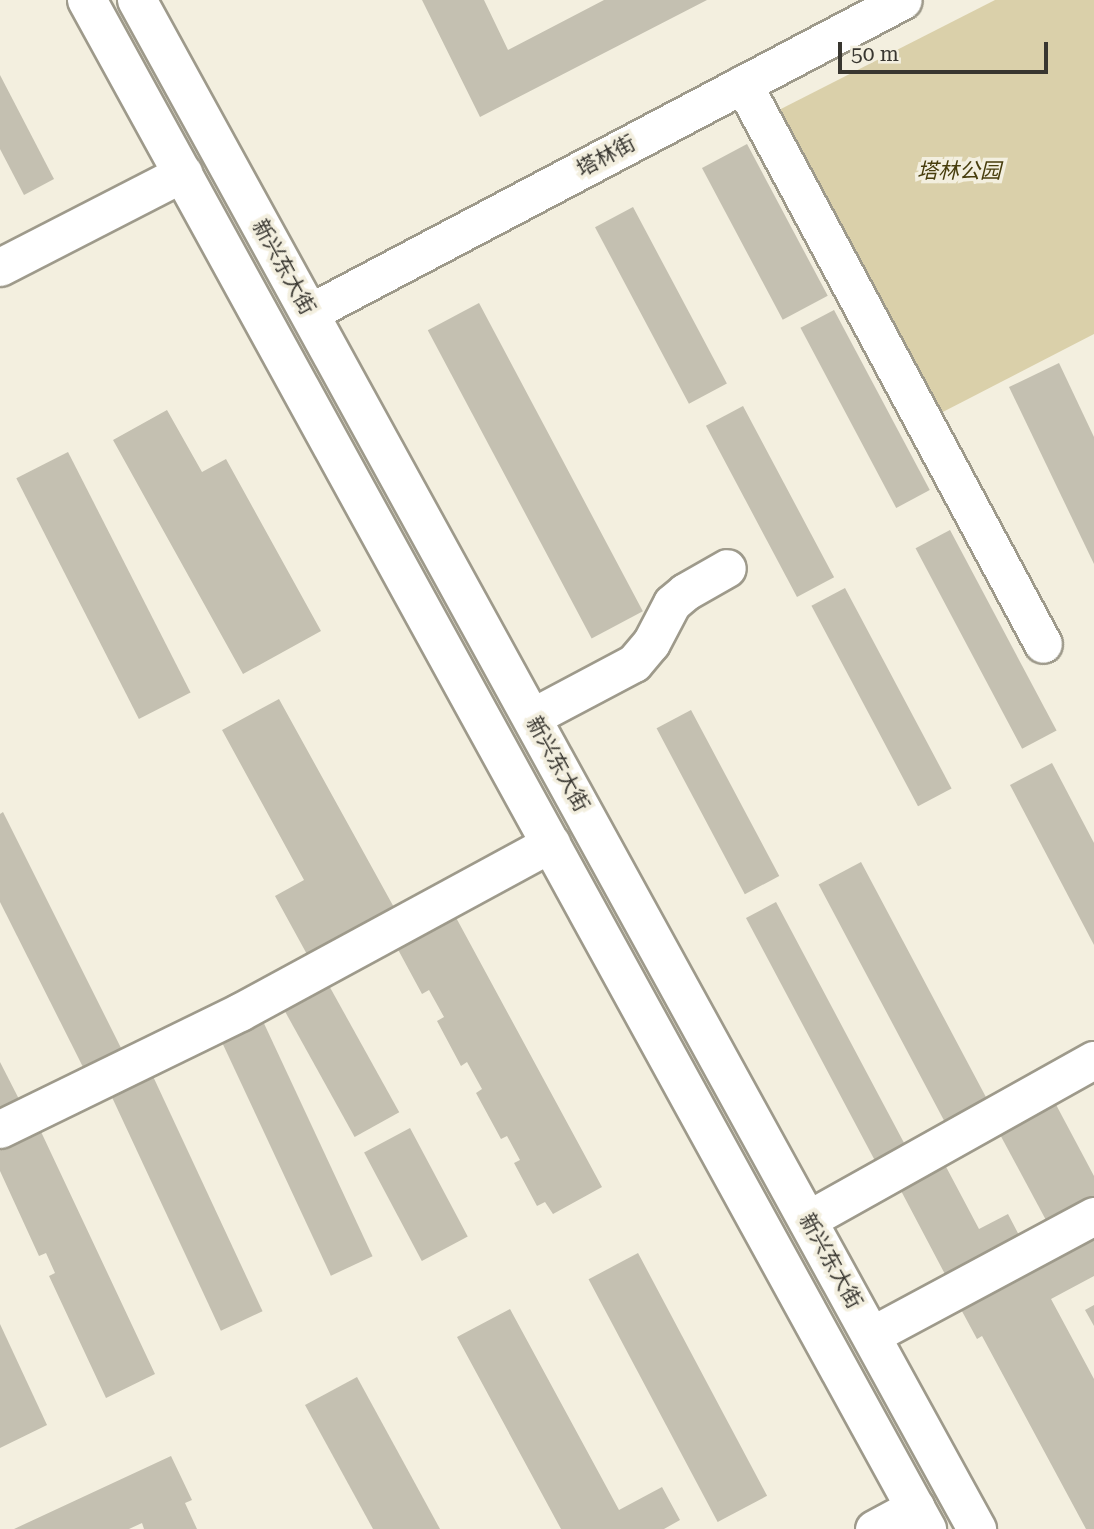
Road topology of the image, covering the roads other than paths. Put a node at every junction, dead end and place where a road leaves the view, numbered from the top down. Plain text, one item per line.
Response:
1 (87, 0) edge
2 (137, 0) edge
3 (903, 0) edge
4 (743, 84) junction
5 (183, 173) junction
6 (0, 267) edge
7 (309, 313) junction
8 (727, 568) dead end
9 (1043, 644) dead end
10 (532, 717) junction
11 (551, 844) junction
12 (1094, 1060) edge
13 (0, 1129) edge
14 (1094, 1216) edge
15 (809, 1219) junction
16 (872, 1335) junction
17 (921, 1518) edge
18 (874, 1529) edge
19 (977, 1529) edge

1 - 5 main road, 新兴东大街
2 - 7 main road, 新兴东大街
3 - 4 street, 塔林街
4 - 7 street, 塔林街
4 - 9 street
5 - 6 street
5 - 11 main road, 新兴东大街
7 - 10 main road, 新兴东大街
8 - 10 street
10 - 15 main road, 新兴东大街
11 - 13 street
11 - 17 main road, 新兴东大街
12 - 15 street
14 - 16 street
15 - 16 main road, 新兴东大街
16 - 19 main road, 新兴东大街
17 - 18 street

